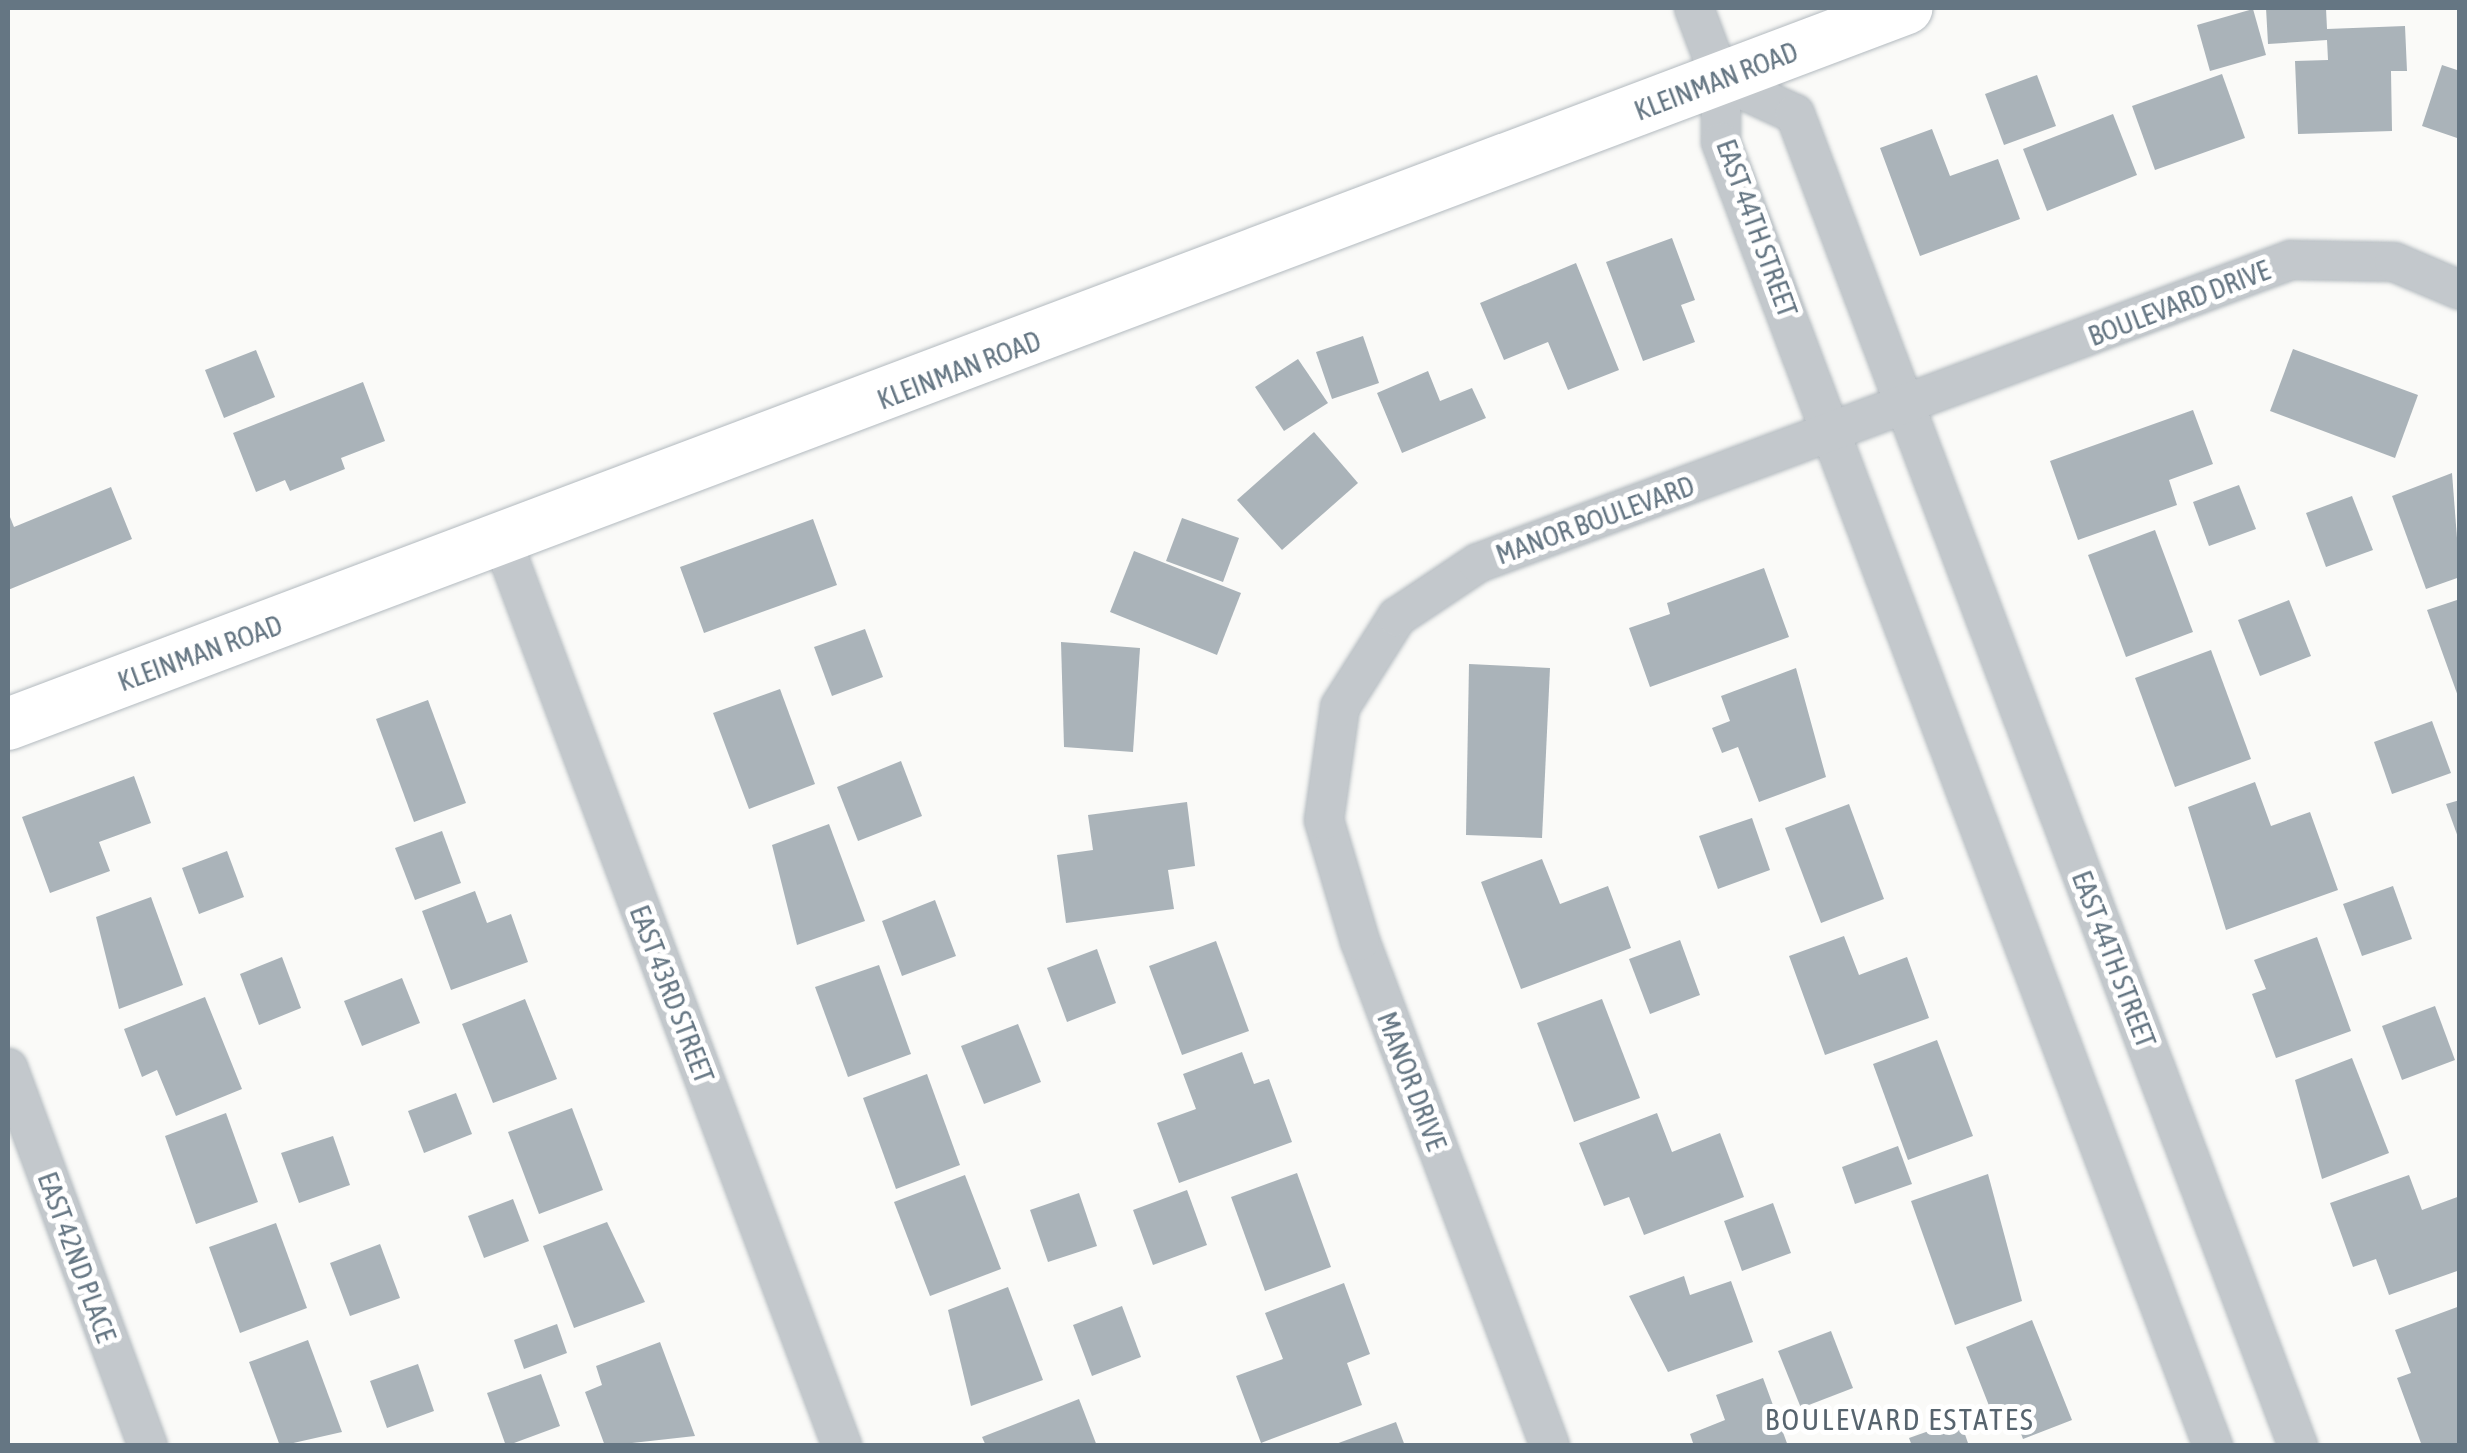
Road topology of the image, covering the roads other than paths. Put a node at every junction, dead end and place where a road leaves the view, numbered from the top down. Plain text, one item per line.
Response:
1 (1694, 8) edge
2 (1907, 8) edge
3 (1721, 80) junction
4 (2460, 290) edge
5 (1904, 408) junction
6 (1833, 434) junction
7 (504, 543) junction
8 (1340, 707) joint
9 (8, 724) edge
10 (8, 1068) edge
11 (21, 1146) edge
12 (148, 1446) edge
13 (842, 1446) edge
14 (1550, 1446) edge
15 (2212, 1446) edge
16 (2298, 1446) edge

1 - 3 street
2 - 3 street, KLEINMAN ROAD
3 - 5 street, EAST 44TH STREET
3 - 6 street, EAST 44TH STREET
3 - 7 street, KLEINMAN ROAD
4 - 5 street, BOULEVARD DRIVE
5 - 6 street, MANOR BOULEVARD
5 - 16 street, EAST 44TH STREET
6 - 8 street, MANOR BOULEVARD
6 - 15 street, EAST 44TH STREET
7 - 9 street, KLEINMAN ROAD
7 - 13 street, EAST 43RD STREET
8 - 14 street, MANOR DRIVE
10 - 11 street, EAST 42ND PLACE
11 - 12 street, EAST 42ND PLACE

